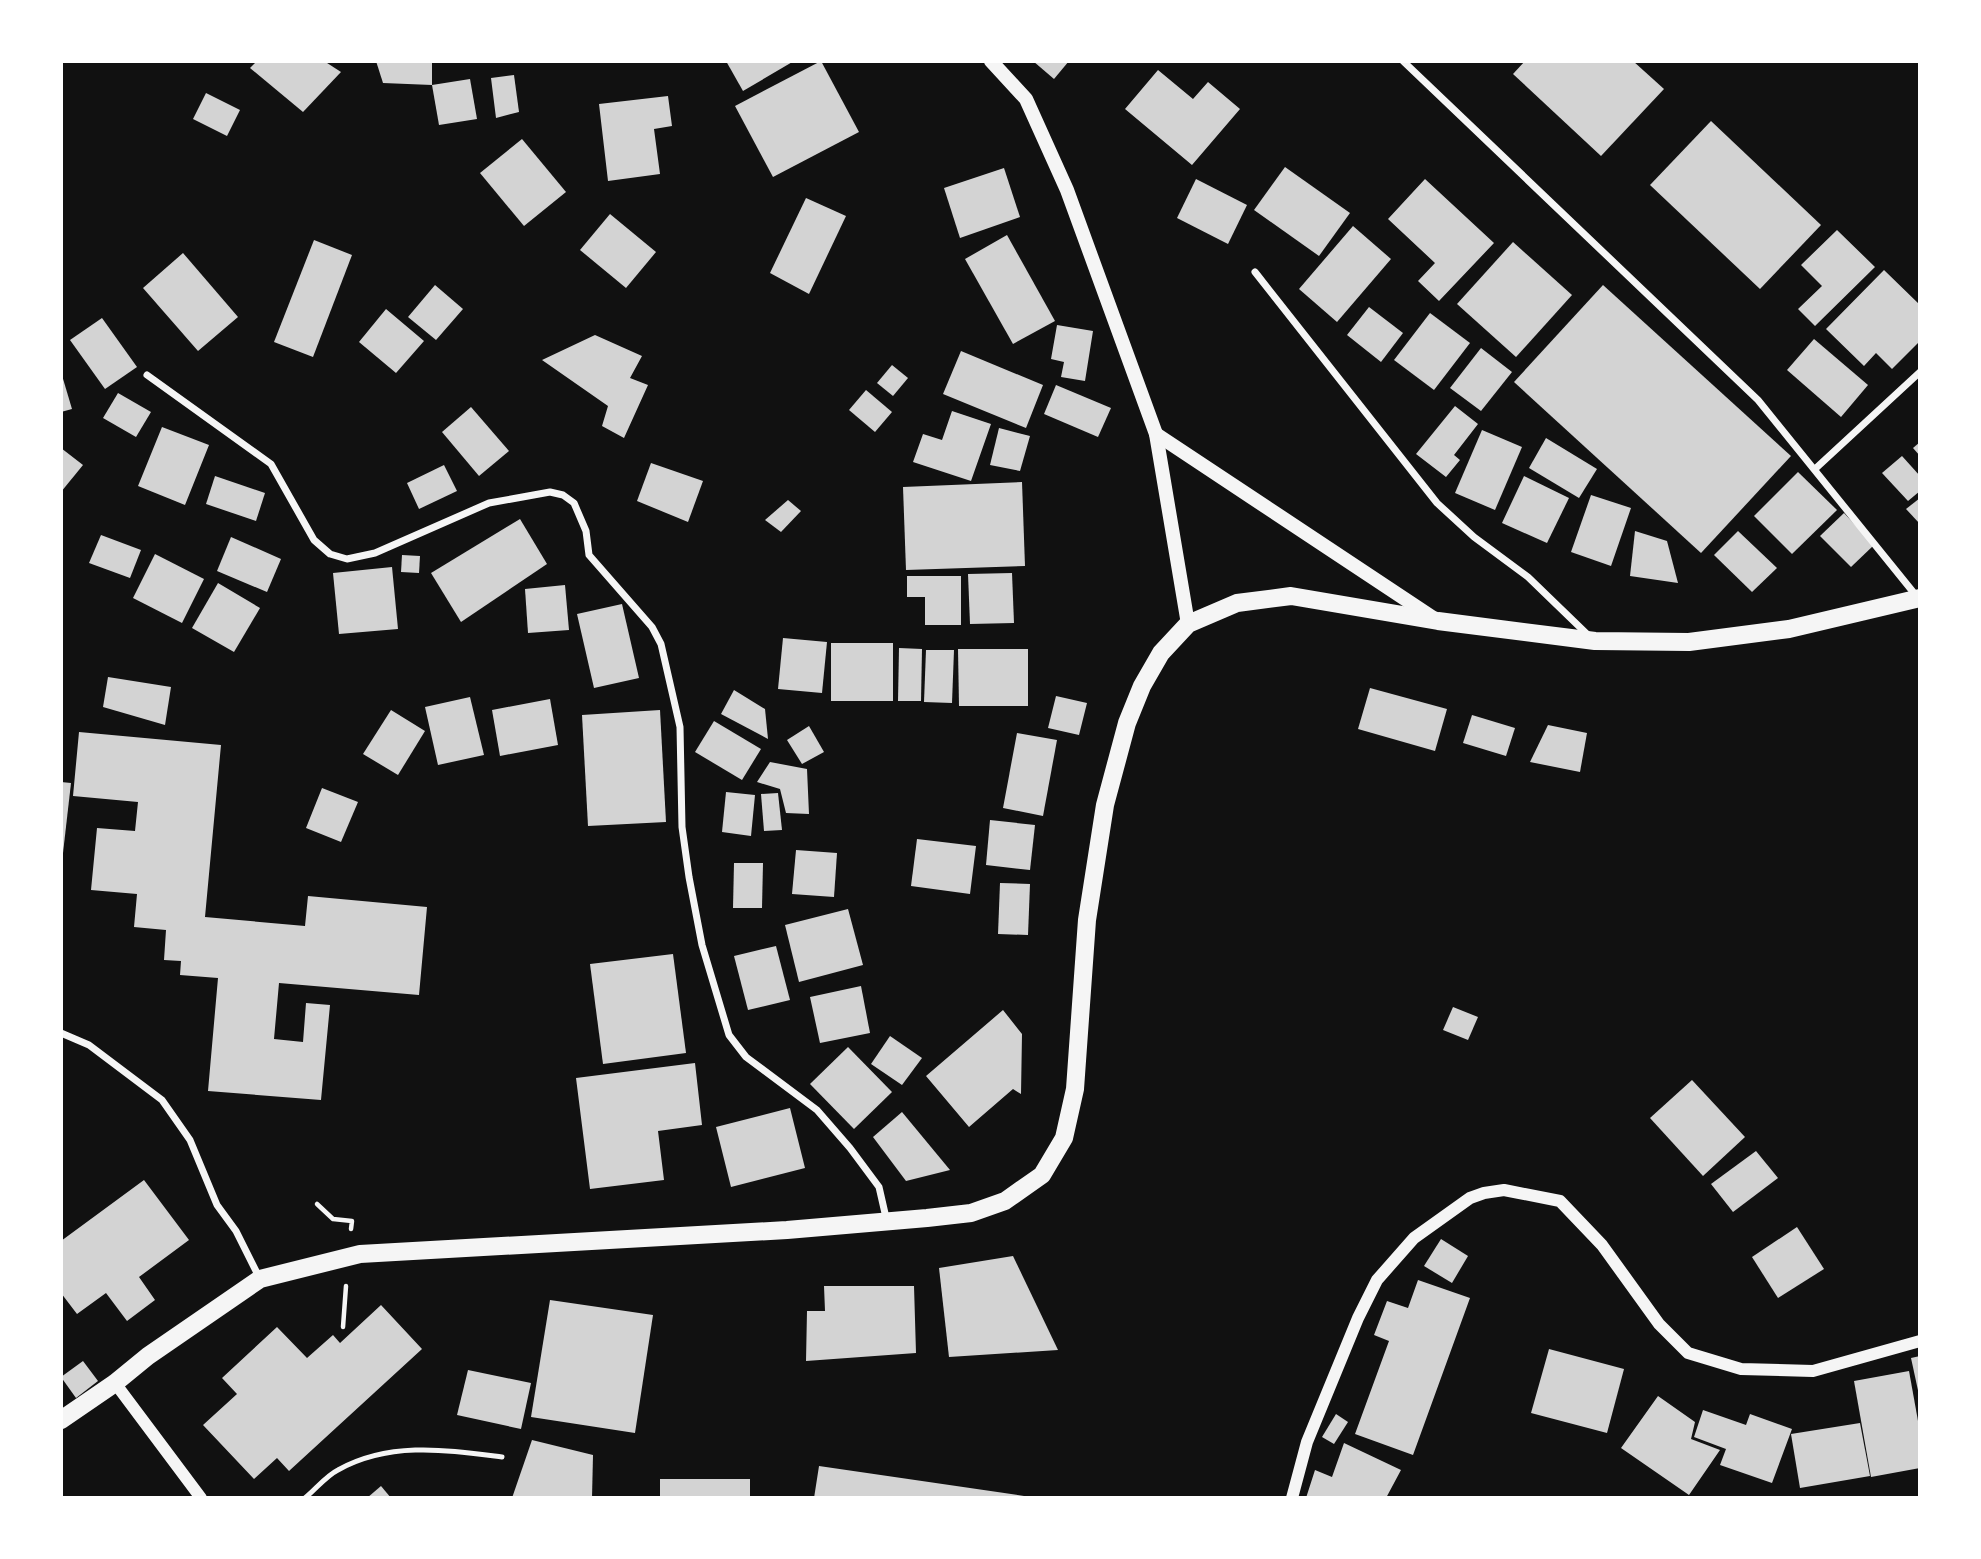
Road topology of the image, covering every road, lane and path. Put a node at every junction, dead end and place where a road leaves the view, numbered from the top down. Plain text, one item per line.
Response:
1 (991, 61) edge
2 (1403, 61) edge
3 (1255, 272) dead end
4 (1920, 372) edge
5 (147, 375) dead end
6 (1156, 434) junction
7 (1815, 469) junction
8 (1919, 598) edge
9 (1438, 621) junction
10 (1188, 624) junction
11 (1595, 641) junction
12 (61, 1033) edge
13 (317, 1204) dead end
14 (333, 1219) dead end
15 (887, 1222) junction
16 (260, 1279) junction
17 (1920, 1341) edge
18 (115, 1383) junction
19 (61, 1420) edge
20 (502, 1457) dead end
21 (201, 1498) edge
22 (305, 1498) edge
23 (1292, 1498) edge

1 - 6 main road
2 - 7 street
3 - 11 street
4 - 7 street
5 - 15 street
6 - 9 main road
6 - 10 main road
7 - 8 street
8 - 11 main road
9 - 10 main road
9 - 11 main road
10 - 15 main road
12 - 16 street
13 - 14 path
15 - 16 main road
16 - 18 main road
17 - 23 street
18 - 19 main road
18 - 21 street
20 - 22 lane

